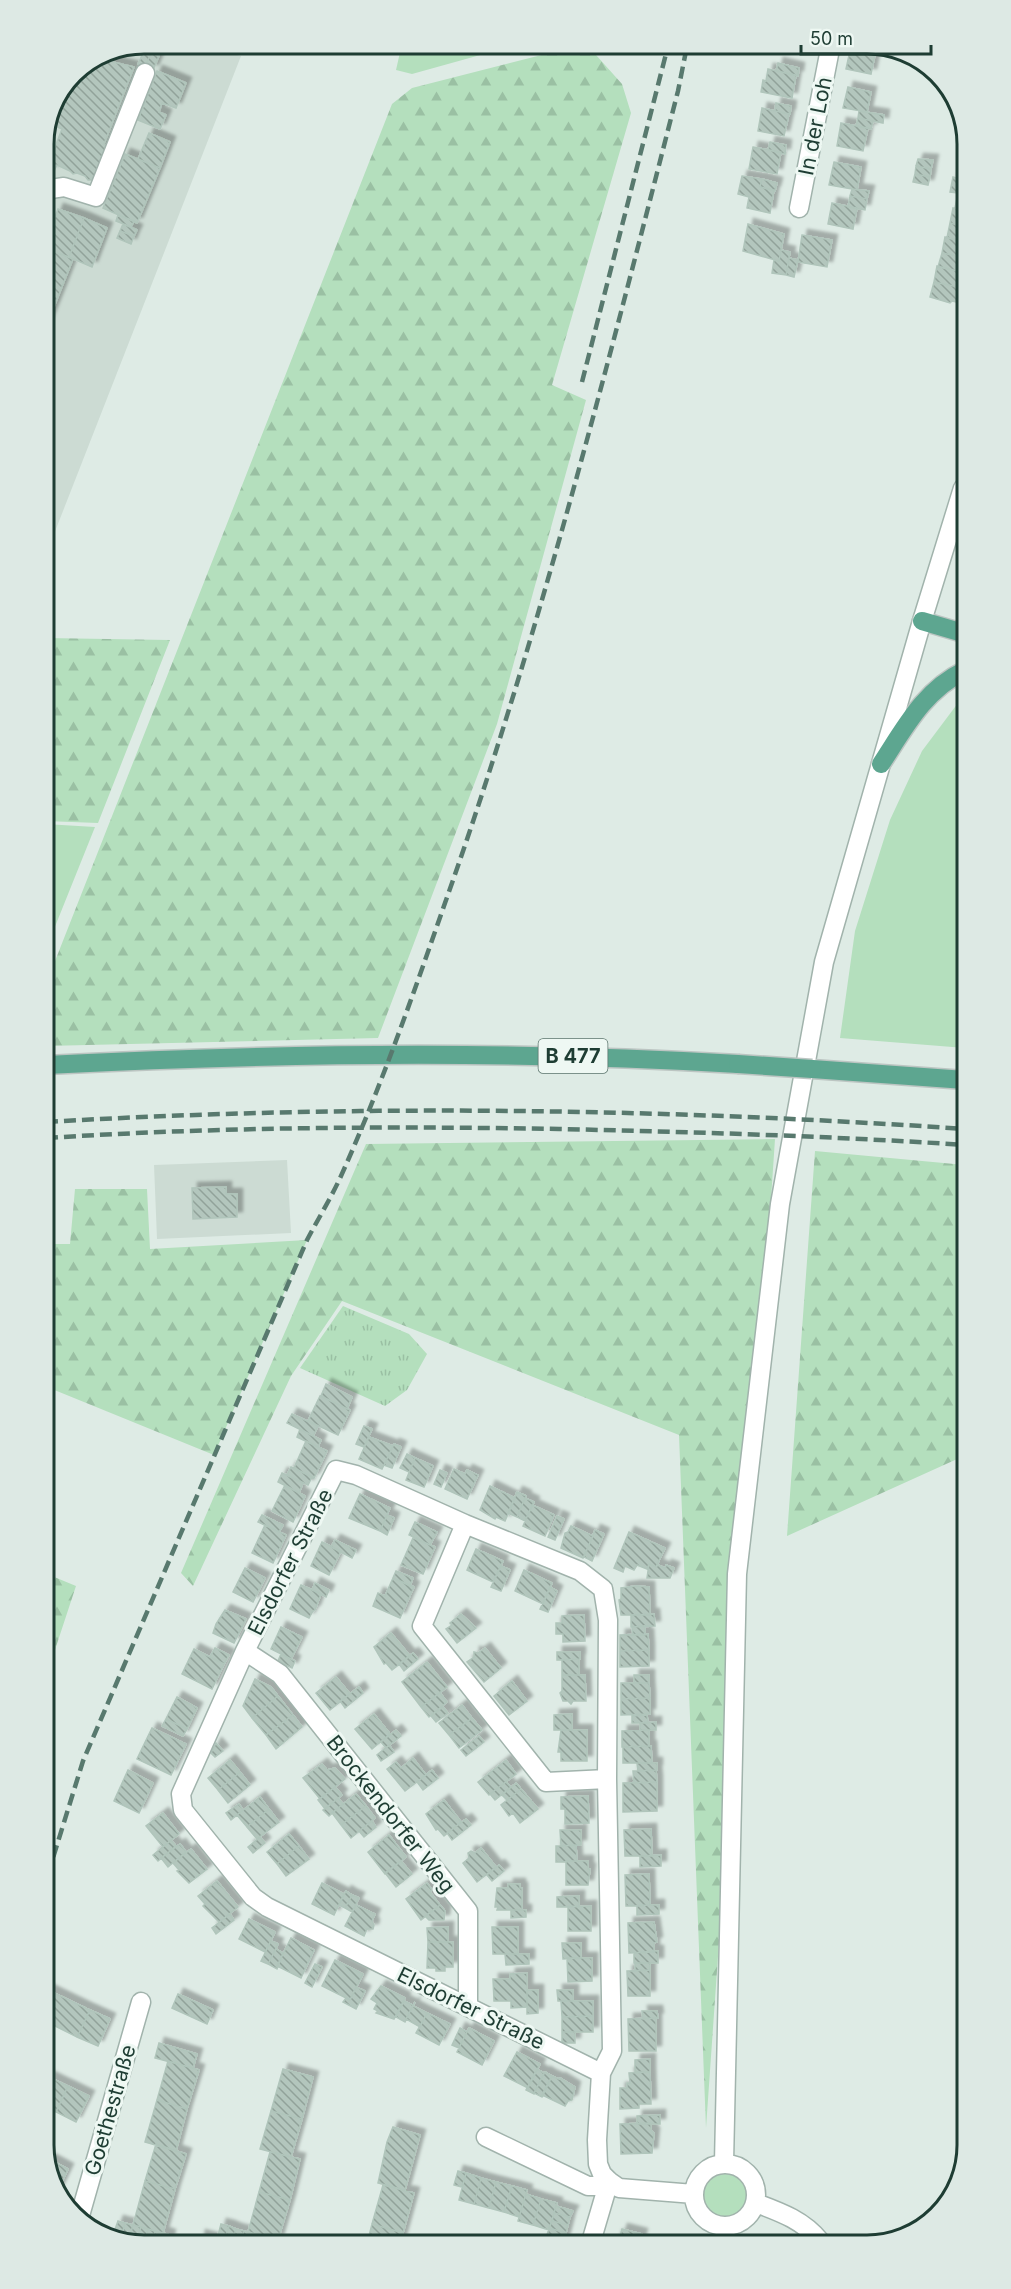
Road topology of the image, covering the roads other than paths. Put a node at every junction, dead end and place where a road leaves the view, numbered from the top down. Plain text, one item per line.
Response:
1 (829, 54) edge
2 (145, 73) dead end
3 (54, 188) edge
4 (799, 208) dead end
5 (957, 507) edge
6 (922, 621) junction
7 (957, 631) edge
8 (957, 674) edge
9 (881, 764) junction
10 (54, 1065) edge
11 (957, 1079) edge
12 (465, 1524) junction
13 (245, 1651) junction
14 (607, 1779) junction
15 (141, 2002) dead end
16 (468, 2007) junction
17 (601, 2073) junction
18 (486, 2137) dead end
19 (724, 2163) junction
20 (609, 2181) junction
21 (694, 2194) junction
22 (756, 2203) junction
23 (81, 2210) edge
24 (722, 2234) edge
25 (593, 2235) edge
26 (815, 2235) edge

1 - 4 street, In der Loh
2 - 3 street
5 - 6 street
6 - 7 main road
6 - 9 street
8 - 9 main road
9 - 19 street
10 - 11 main road, B 477, bridge
12 - 13 street, Elsdorfer Straße
12 - 14 street, Elsdorfer Straße
12 - 14 street
13 - 16 street, Brockendorfer Weg
13 - 16 street, Elsdorfer Straße
14 - 17 street, Elsdorfer Straße
15 - 23 street, Goethestraße
16 - 17 street, Elsdorfer Straße
17 - 20 street, Elsdorfer Straße
18 - 20 street
19 - 21 street
19 - 22 street
20 - 21 street
20 - 25 street
21 - 24 street
22 - 24 street
22 - 26 street

